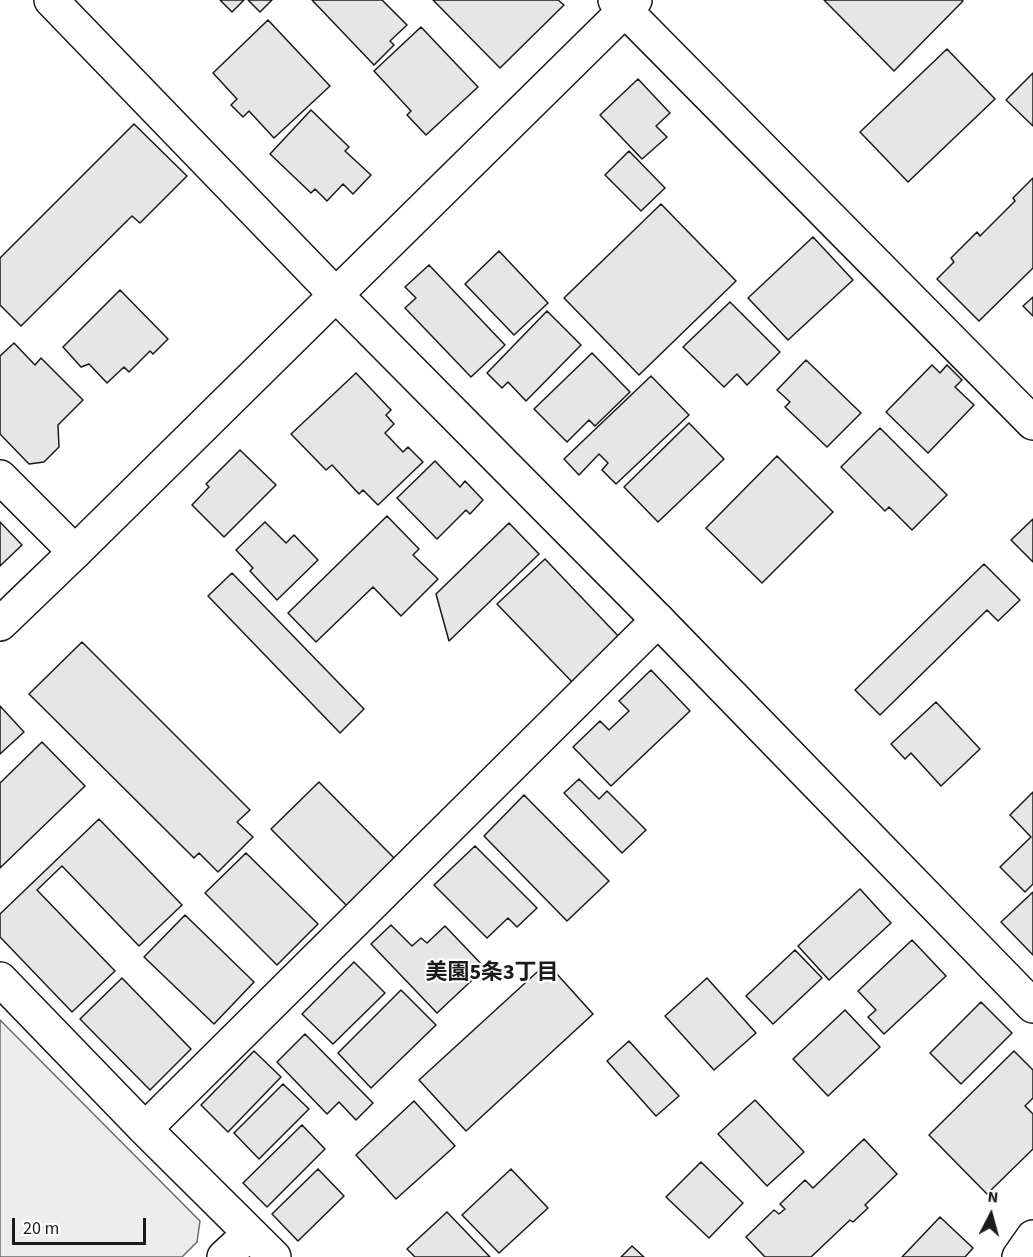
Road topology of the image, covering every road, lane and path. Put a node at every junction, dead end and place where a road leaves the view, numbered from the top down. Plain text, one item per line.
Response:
1 (51, 0) edge
2 (625, 3) edge
3 (336, 295) junction
4 (1033, 423) edge
5 (0, 477) edge
6 (75, 552) junction
7 (658, 620) junction
8 (0, 624) edge
9 (0, 979) edge
10 (1033, 1006) edge
11 (145, 1129) junction
12 (250, 1233) junction
13 (1033, 1237) edge
14 (224, 1257) edge
15 (274, 1257) edge
16 (1019, 1257) edge

1 - 3 street
2 - 3 street
2 - 4 street
3 - 6 street
3 - 7 street
5 - 6 street
6 - 8 street
7 - 10 street
7 - 11 street
9 - 11 street
11 - 12 street
12 - 14 street
12 - 15 street
13 - 16 street

